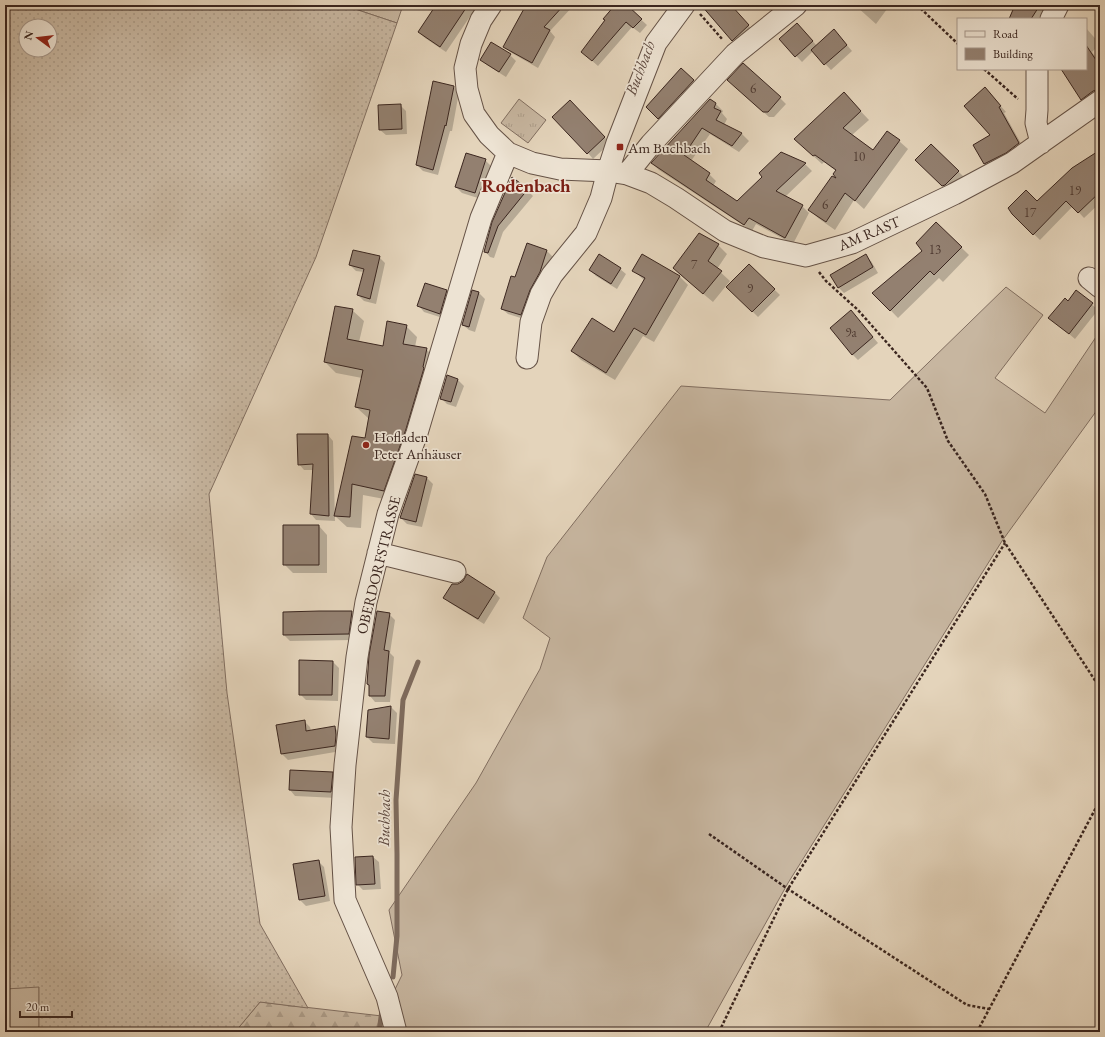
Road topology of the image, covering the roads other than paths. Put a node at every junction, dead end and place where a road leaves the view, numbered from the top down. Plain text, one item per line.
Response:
1 (491, 5) edge
2 (796, 5) edge
3 (1058, 5) edge
4 (690, 8) edge
5 (1052, 18) edge
6 (1037, 70) edge
7 (1100, 101) edge
8 (1041, 143) junction
9 (508, 153) junction
10 (617, 173) junction
11 (527, 358) dead end
12 (378, 553) junction
13 (455, 572) dead end
14 (396, 1032) edge

1 - 9 street
2 - 10 street
3 - 5 street
4 - 10 street
6 - 8 street
7 - 8 street, AM RAST
8 - 10 street, AM RAST
9 - 10 street
9 - 12 street, OBERDORFSTRASSE
10 - 11 street
12 - 13 street
12 - 14 street, OBERDORFSTRASSE

